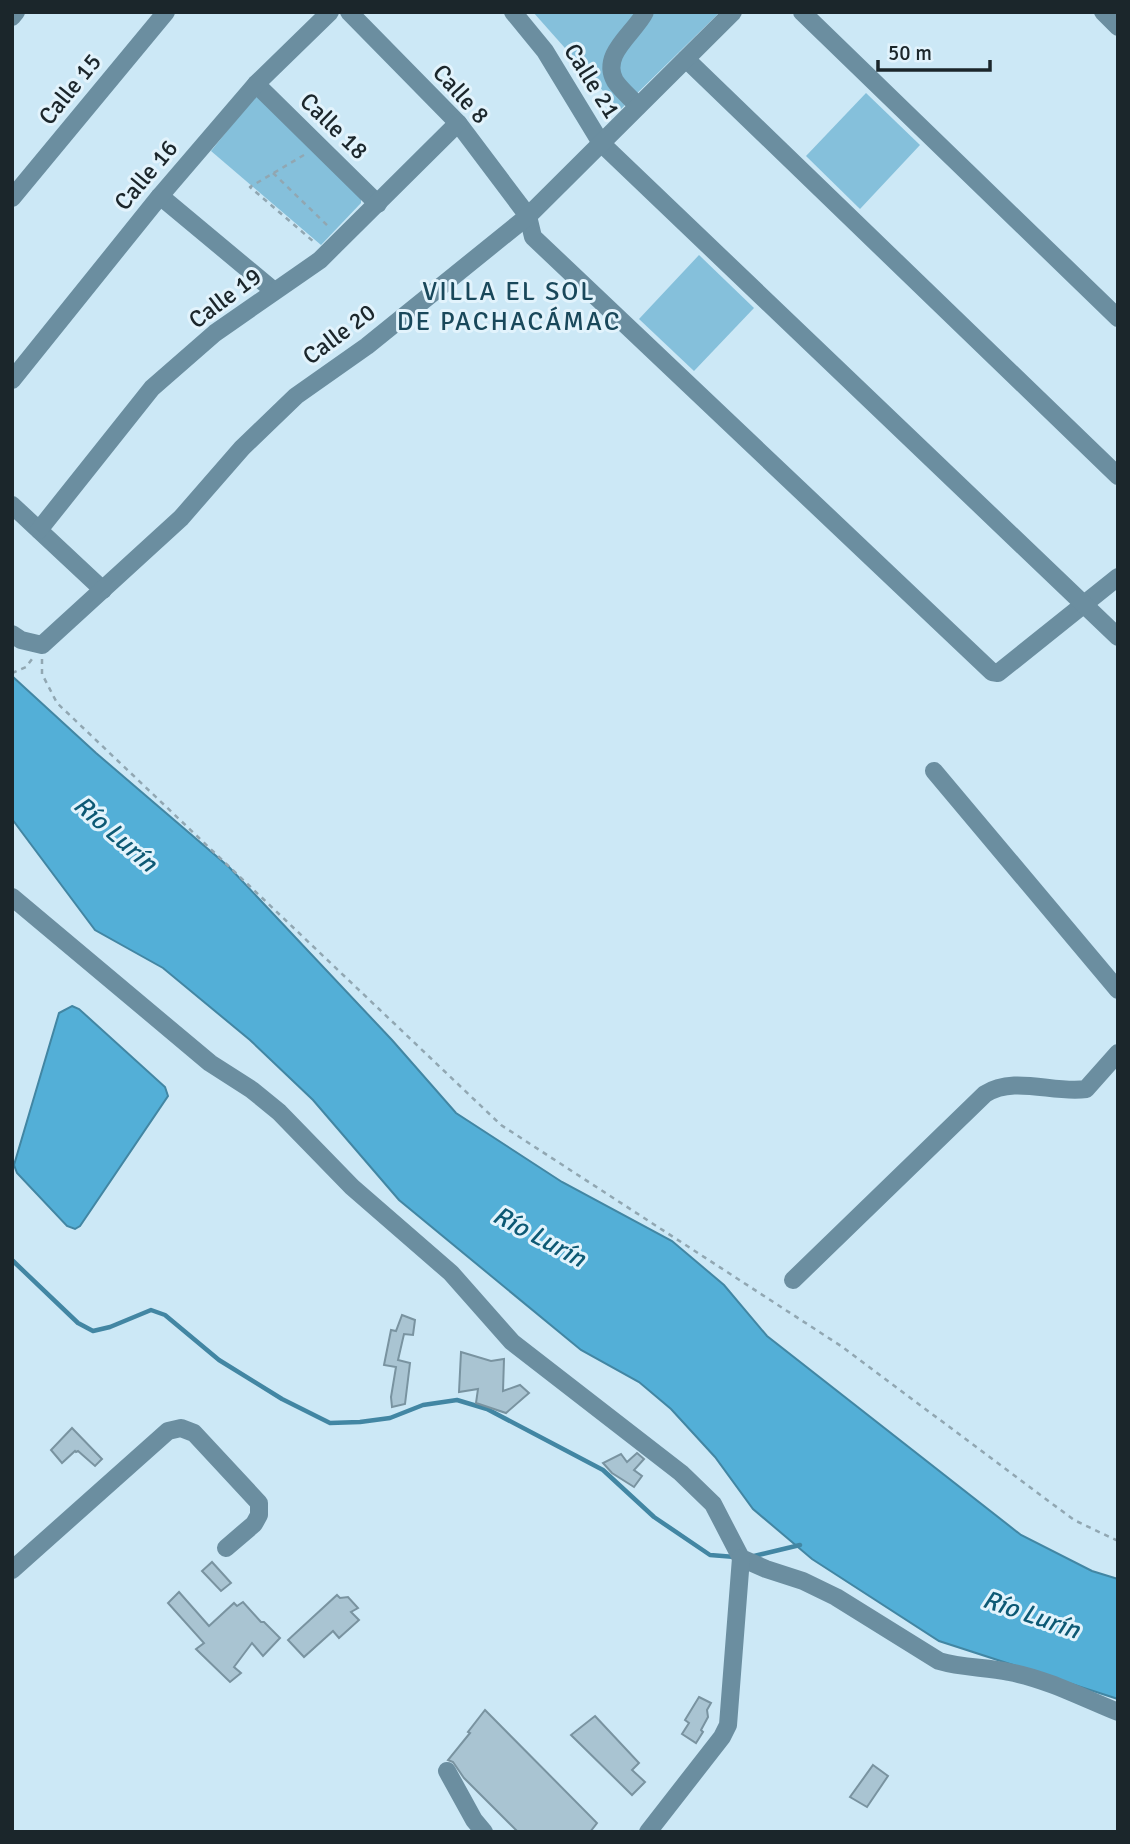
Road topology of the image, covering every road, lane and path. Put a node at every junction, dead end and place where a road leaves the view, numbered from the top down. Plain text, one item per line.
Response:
1 (16, 12) edge
2 (166, 12) edge
3 (330, 12) edge
4 (349, 12) edge
5 (513, 12) edge
6 (645, 12) edge
7 (733, 12) edge
8 (802, 12) edge
9 (1103, 12) edge
10 (12, 17) edge
11 (1118, 27) edge
12 (686, 59) junction
13 (256, 84) junction
14 (638, 106) junction
15 (458, 123) junction
16 (601, 143) junction
17 (319, 146) junction
18 (273, 173) junction
19 (160, 195) junction
20 (12, 198) edge
21 (378, 204) junction
22 (527, 216) junction
23 (342, 239) junction
24 (327, 253) junction
25 (274, 291) junction
26 (1118, 318) edge
27 (12, 380) edge
28 (1118, 476) edge
29 (12, 505) edge
30 (39, 530) junction
31 (1118, 577) edge
32 (103, 590) junction
33 (1084, 606) junction
34 (12, 634) edge
35 (1118, 637) edge
36 (42, 645) junction
37 (12, 673) edge
38 (934, 771) dead end
39 (12, 897) edge
40 (1118, 990) edge
41 (1118, 1053) edge
42 (793, 1280) dead end
43 (1118, 1541) edge
44 (226, 1548) dead end
45 (741, 1558) junction
46 (12, 1570) edge
47 (1118, 1712) edge
48 (447, 1771) dead end
49 (484, 1832) edge
50 (648, 1832) edge

1 - 10 street
2 - 20 street, Calle 15
3 - 13 street, Calle 16
4 - 15 street, Calle 8
5 - 16 street, Calle 21
6 - 14 street
7 - 12 street, Calle 20
8 - 26 street
9 - 11 street
12 - 14 street, Calle 20
12 - 28 street
13 - 17 street, Calle 18
13 - 19 street, Calle 16
14 - 16 street, Calle 20
15 - 21 street, Calle 19
15 - 22 street, Calle 8
16 - 22 street, Calle 20
16 - 33 street, Calle 21
17 - 18 path
17 - 21 street, Calle 18
18 - 23 path
18 - 24 path
19 - 25 street
19 - 27 street, Calle 16
21 - 23 street, Calle 19
22 - 32 street, Calle 20
22 - 33 street, Calle 8
23 - 24 street, Calle 19
24 - 25 street, Calle 19
25 - 30 street, Calle 19
29 - 30 street
30 - 32 street
31 - 33 street
32 - 36 street, Calle 20
33 - 35 street, Calle 21
34 - 36 street
36 - 37 path
36 - 43 path
38 - 40 street
39 - 45 street
41 - 42 street
44 - 46 street
45 - 47 street
45 - 50 street
48 - 49 street

